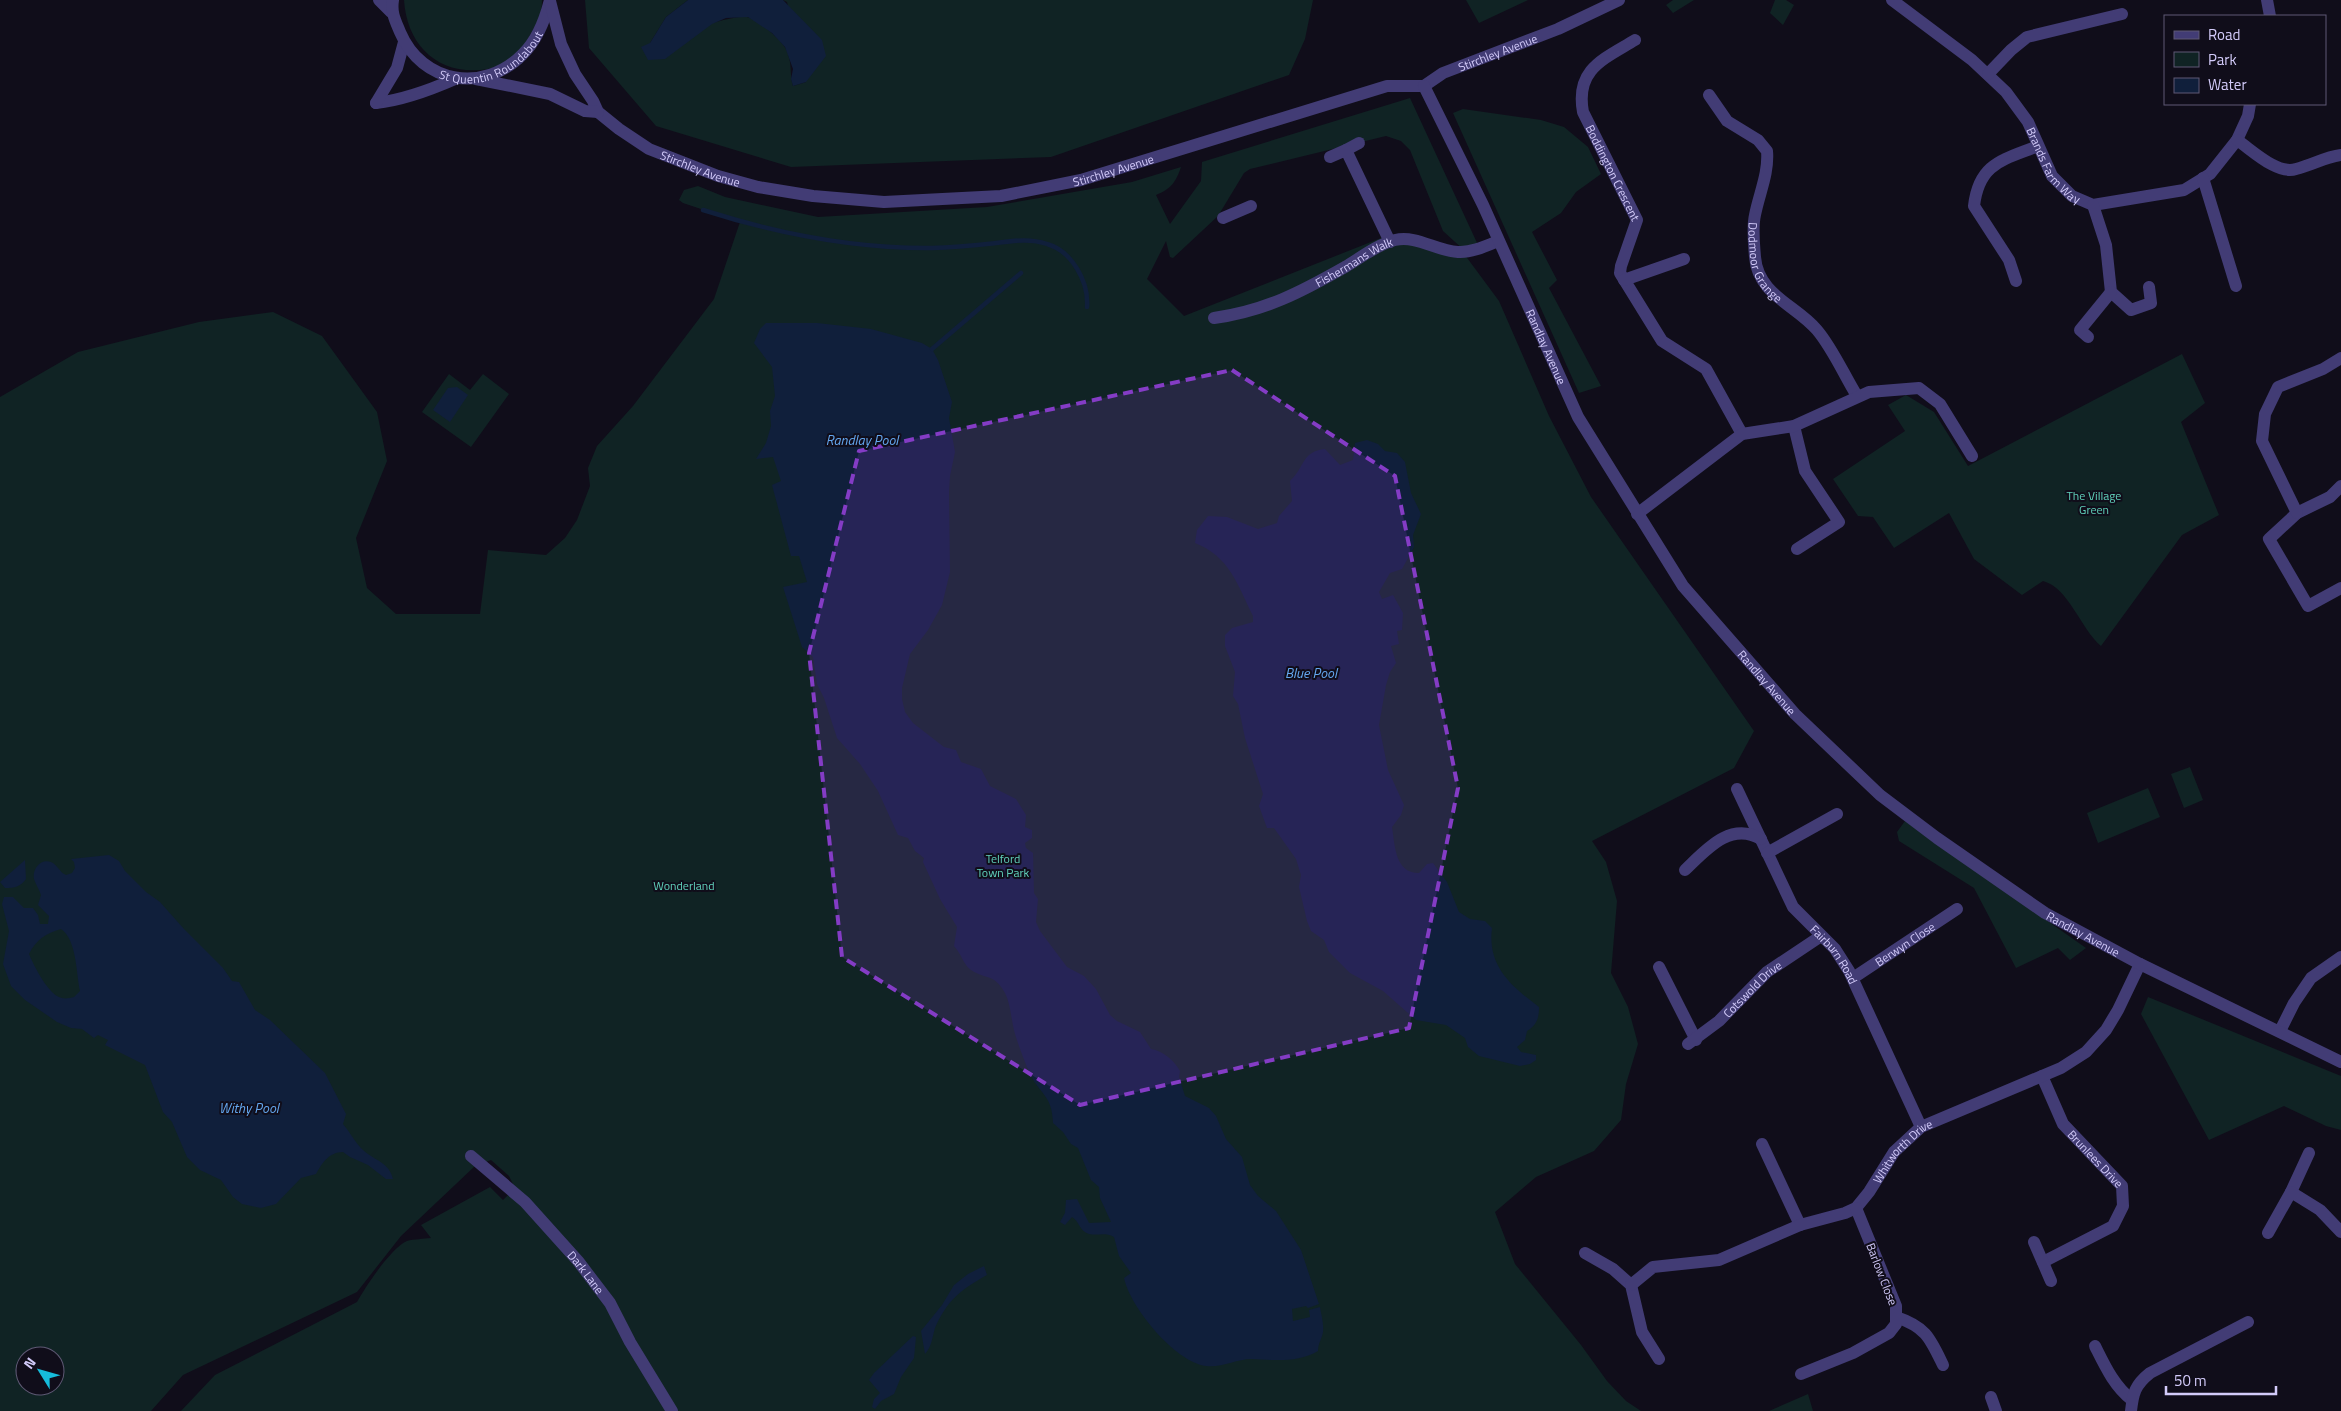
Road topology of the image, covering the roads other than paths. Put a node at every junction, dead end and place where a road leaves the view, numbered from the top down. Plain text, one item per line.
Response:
1 (379, 0) edge
2 (550, 0) edge
3 (1618, 0) edge
4 (2267, 0) edge
5 (1896, 1) edge
6 (392, 6) edge
7 (2122, 14) dead end
8 (2270, 15) edge
9 (1635, 40) dead end
10 (404, 42) junction
11 (1988, 74) junction
12 (456, 79) junction
13 (474, 79) junction
14 (1424, 86) junction
15 (1709, 95) dead end
16 (2250, 105) edge
17 (598, 112) junction
18 (2238, 140) junction
19 (1360, 143) dead end
20 (2038, 146) junction
21 (1346, 150) junction
22 (2341, 155) edge
23 (1330, 157) dead end
24 (2204, 178) junction
25 (2093, 205) junction
26 (1251, 206) dead end
27 (1223, 218) dead end
28 (1498, 241) junction
29 (1390, 242) junction
30 (1684, 259) dead end
31 (1624, 280) junction
32 (2016, 281) dead end
33 (2236, 286) dead end
34 (2150, 287) dead end
35 (2111, 292) junction
36 (1214, 318) dead end
37 (2088, 337) dead end
38 (2341, 358) edge
39 (1857, 396) junction
40 (1794, 426) junction
41 (1742, 434) junction
42 (1972, 456) dead end
43 (2341, 486) edge
44 (2297, 512) junction
45 (1637, 514) junction
46 (1797, 550) dead end
47 (2341, 588) edge
48 (1737, 789) dead end
49 (1836, 814) dead end
50 (1761, 839) junction
51 (1767, 853) junction
52 (1685, 870) dead end
53 (1957, 910) dead end
54 (1820, 936) junction
55 (2341, 957) edge
56 (2140, 964) junction
57 (1659, 967) dead end
58 (1853, 978) junction
59 (2280, 1031) junction
60 (2341, 1062) edge
61 (2042, 1076) junction
62 (1921, 1127) junction
63 (1762, 1144) dead end
64 (2309, 1153) dead end
65 (471, 1156) dead end
66 (2291, 1192) junction
67 (1856, 1208) junction
68 (1800, 1225) junction
69 (2341, 1232) edge
70 (2268, 1233) dead end
71 (2034, 1242) dead end
72 (1585, 1253) dead end
73 (2043, 1262) junction
74 (2052, 1281) dead end
75 (1632, 1285) junction
76 (1896, 1317) junction
77 (2248, 1322) dead end
78 (2095, 1346) dead end
79 (1658, 1359) dead end
80 (1943, 1365) dead end
81 (1801, 1374) dead end
82 (1991, 1397) dead end
83 (2132, 1406) edge
84 (672, 1411) edge
85 (1996, 1411) edge

1 - 6 street
2 - 13 street, St Quentin Roundabout
2 - 17 street
3 - 14 street, Stirchley Avenue
4 - 8 street
5 - 11 street, Brands Farm Way
6 - 10 street, St Quentin Roundabout
7 - 11 street
9 - 31 street, Boddington Crescent
10 - 12 street, St Quentin Roundabout
10 - 12 street
11 - 20 street, Brands Farm Way
12 - 13 street, St Quentin Roundabout
13 - 17 street
14 - 17 street, Stirchley Avenue
14 - 28 street, Randlay Avenue
15 - 39 street, Dodmoor Grange
16 - 18 street, Brands Farm Way
18 - 22 street
18 - 24 street, Brands Farm Way
19 - 21 street
20 - 25 street, Brands Farm Way
20 - 32 street
21 - 23 street
21 - 29 street
24 - 25 street, Brands Farm Way
24 - 33 street
25 - 35 street
26 - 27 street
28 - 29 street, Fishermans Walk
28 - 45 street, Randlay Avenue
29 - 36 street, Fishermans Walk
30 - 31 street
31 - 41 street
34 - 35 street
35 - 37 street
38 - 44 street
39 - 40 street
39 - 42 street
40 - 41 street
40 - 46 street
41 - 45 street
43 - 44 street
44 - 47 street
45 - 56 street, Randlay Avenue
48 - 50 street, Fairburn Road
49 - 51 street
50 - 51 street, Fairburn Road
50 - 52 street
51 - 54 street, Fairburn Road
53 - 58 street, Berwyn Close
54 - 57 street, Cotswold Drive
54 - 58 street, Fairburn Road
55 - 59 street
56 - 59 street, Randlay Avenue
56 - 61 street, Whitworth Drive
58 - 62 street, Fairburn Road
59 - 60 street, Randlay Avenue
61 - 62 street, Whitworth Drive
61 - 73 street, Brunlees Drive
62 - 67 street, Whitworth Drive
63 - 68 street
64 - 66 street
65 - 84 street, Dark Lane
66 - 69 street
66 - 70 street
67 - 68 street
67 - 76 street, Barlow Close
68 - 75 street
71 - 73 street
72 - 75 street
73 - 74 street
75 - 79 street
76 - 80 street
76 - 81 street, Barlow Close
77 - 83 street
78 - 83 street
82 - 85 street

